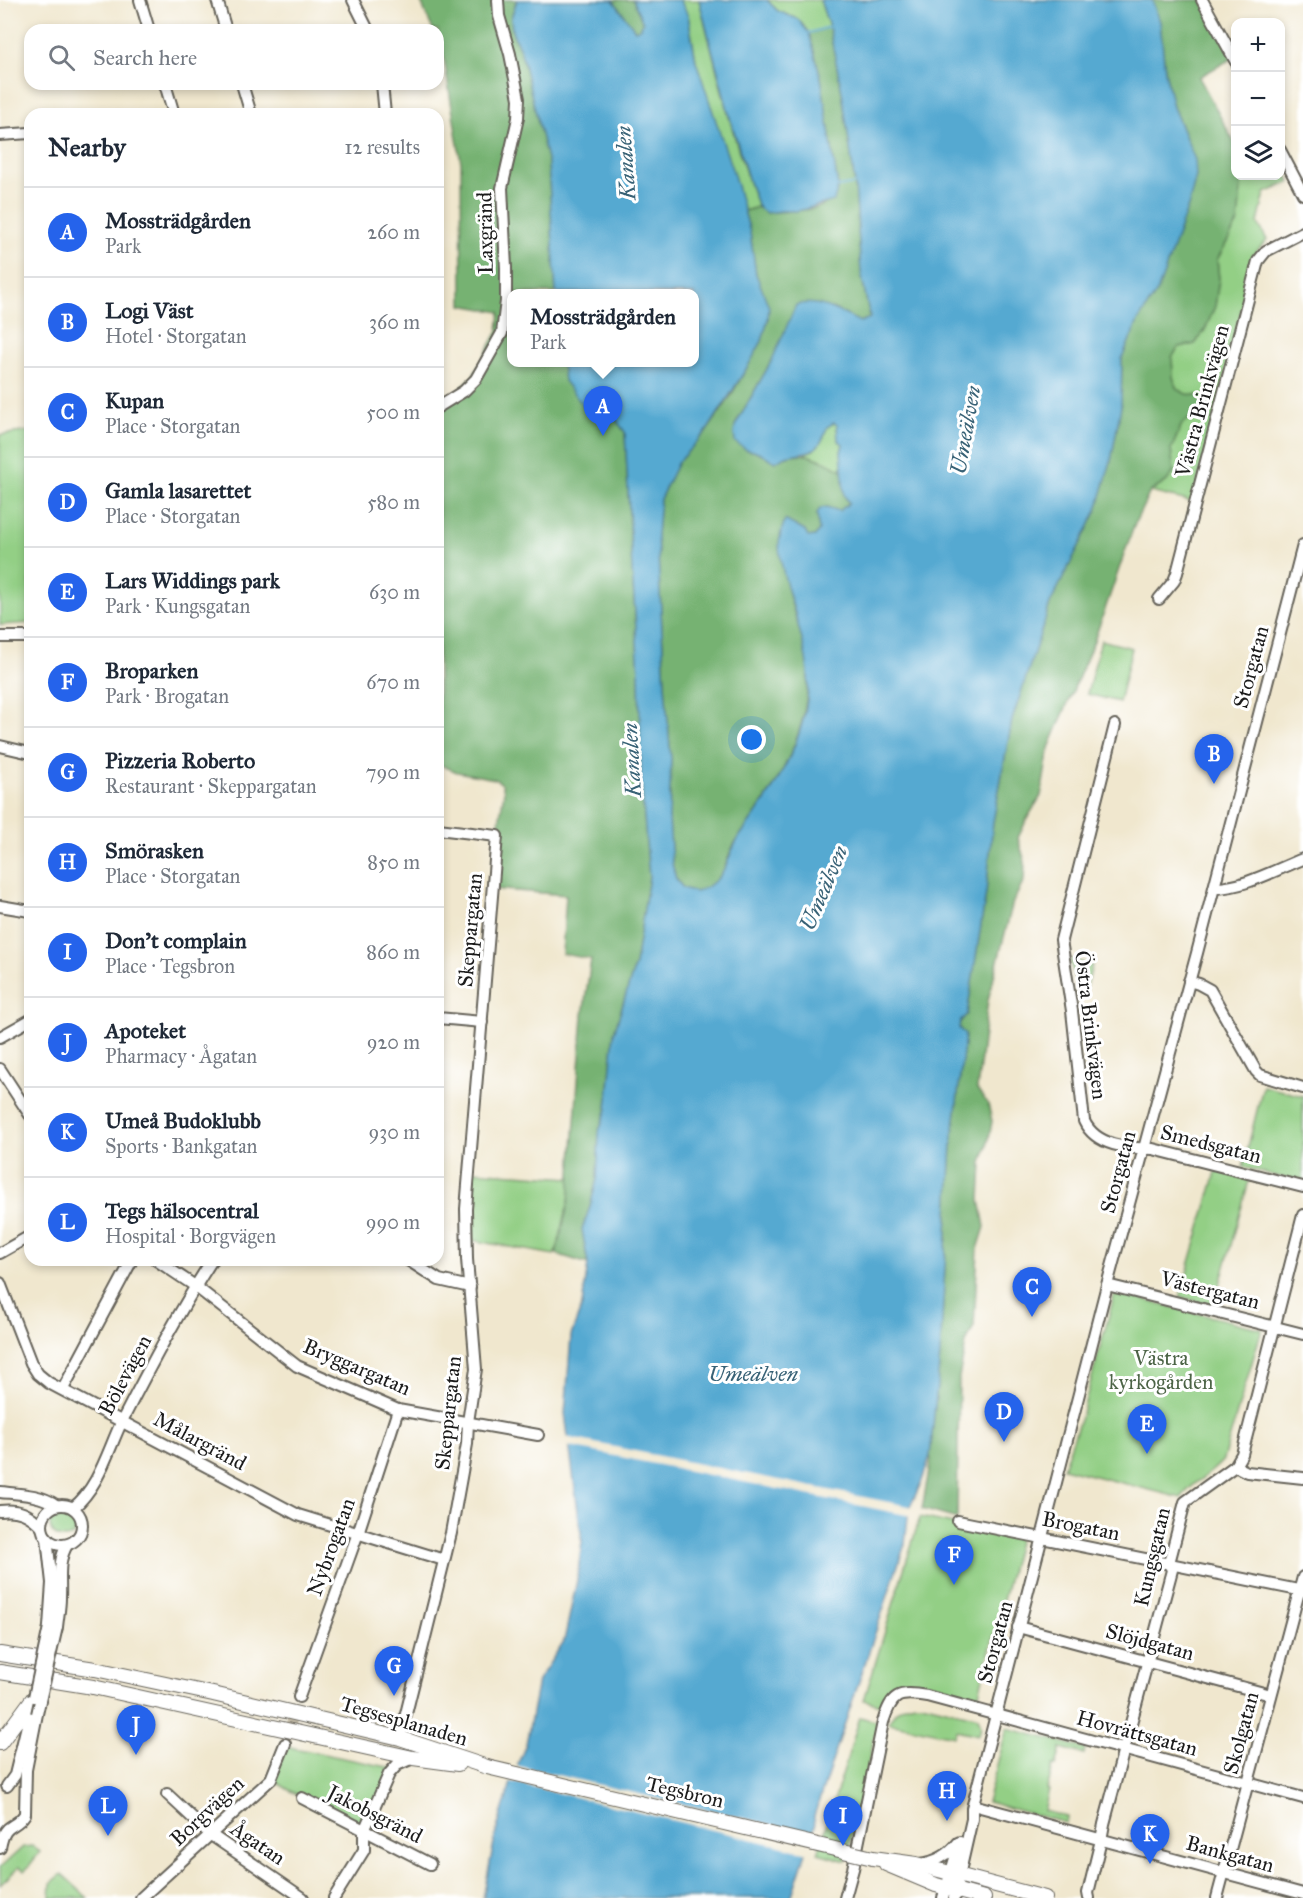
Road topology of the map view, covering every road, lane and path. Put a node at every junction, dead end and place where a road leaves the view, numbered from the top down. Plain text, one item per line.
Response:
1 (140, 0) edge
2 (217, 0) edge
3 (353, 0) edge
4 (498, 0) edge
5 (1202, 0) edge
6 (147, 24) edge
7 (224, 24) edge
8 (365, 24) edge
9 (1231, 53) edge
10 (167, 90) edge
11 (244, 90) edge
12 (383, 90) edge
13 (172, 108) edge
14 (249, 108) edge
15 (384, 108) edge
16 (24, 133) edge
17 (0, 135) edge
18 (1285, 158) edge
19 (1303, 194) edge
20 (1303, 232) edge
21 (444, 403) edge
22 (1303, 545) edge
23 (1159, 599) dead end
24 (0, 637) edge
25 (24, 637) edge
26 (1115, 725) dead end
27 (0, 746) edge
28 (24, 752) edge
29 (444, 830) edge
30 (1303, 859) edge
31 (1214, 888) junction
32 (0, 906) edge
33 (24, 910) edge
34 (1190, 981) junction
35 (444, 1019) edge
36 (482, 1022) junction
37 (24, 1023) edge
38 (0, 1037) edge
39 (0, 1069) edge
40 (1302, 1085) edge
41 (24, 1106) edge
42 (1144, 1149) junction
43 (1303, 1187) edge
44 (1303, 1215) edge
45 (24, 1239) edge
46 (0, 1253) edge
47 (129, 1266) edge
48 (165, 1266) edge
49 (208, 1266) edge
50 (417, 1266) edge
51 (0, 1283) edge
52 (1107, 1285) junction
53 (195, 1286) junction
54 (470, 1287) junction
55 (1275, 1326) junction
56 (1303, 1334) edge
57 (63, 1389) junction
58 (398, 1410) junction
59 (122, 1422) junction
60 (468, 1422) junction
61 (538, 1435) dead end
62 (1235, 1466) junction
63 (1303, 1478) edge
64 (0, 1492) edge
65 (56, 1505) junction
66 (73, 1508) junction
67 (0, 1511) edge
68 (958, 1521) dead end
69 (42, 1527) junction
70 (358, 1533) junction
71 (46, 1538) junction
72 (1043, 1538) junction
73 (67, 1545) junction
74 (444, 1560) junction
75 (1169, 1563) junction
76 (1303, 1577) edge
77 (1301, 1591) edge
78 (1018, 1626) junction
79 (53, 1627) junction
80 (1, 1654) edge
81 (1147, 1661) junction
82 (1, 1672) edge
83 (1271, 1695) junction
84 (34, 1697) joint
85 (299, 1697) tunnel mouth
86 (30, 1713) junction
87 (996, 1715) junction
88 (400, 1738) junction
89 (0, 1743) edge
90 (285, 1744) tunnel mouth
91 (1124, 1750) junction
92 (413, 1758) junction
93 (487, 1767) junction
94 (1248, 1783) junction
95 (4, 1787) edge
96 (166, 1794) dead end
97 (24, 1797) junction
98 (302, 1798) dead end
99 (1303, 1798) edge
100 (973, 1807) junction
101 (5, 1824) edge
102 (364, 1831) junction
103 (211, 1835) junction
104 (961, 1838) junction
105 (1101, 1840) junction
106 (0, 1848) edge
107 (873, 1858) junction
108 (430, 1864) dead end
109 (916, 1864) junction
110 (1223, 1872) junction
111 (952, 1886) edge
112 (1303, 1894) edge
113 (141, 1898) edge
114 (303, 1898) edge
115 (334, 1898) edge
116 (845, 1898) edge
117 (984, 1898) edge
118 (1045, 1898) edge
119 (1089, 1898) edge
120 (1217, 1898) edge

1 - 6 street
2 - 7 street
3 - 8 street
4 - 21 street, Laxgränd
5 - 9 street
10 - 13 street
11 - 14 street
12 - 15 street
16 - 17 street
18 - 19 street
20 - 23 street, Västra Brinkvägen
22 - 31 street, Storgatan
24 - 25 street
26 - 42 street, Östra Brinkvägen
27 - 28 street
29 - 36 street, Skeppargatan
30 - 31 street
31 - 34 street, Storgatan
32 - 33 street
34 - 40 street
34 - 42 street, Storgatan
35 - 36 street
36 - 54 street, Skeppargatan
37 - 38 street
39 - 41 street
42 - 43 street, Smedsgatan
42 - 52 street, Storgatan
44 - 55 street
45 - 46 street
47 - 57 street
48 - 53 street, Bryggargatan
49 - 53 street, Bölevägen
50 - 54 street
51 - 57 street, Målargränd
52 - 55 street, Västergatan
52 - 72 street, Storgatan
53 - 58 street, Bryggargatan
53 - 59 street, Bölevägen
54 - 60 street, Skeppargatan
55 - 56 street, Västergatan
55 - 62 street
57 - 59 street, Målargränd
58 - 60 street, Bryggargatan
58 - 70 street, Nybrogatan
59 - 66 street, Bölevägen
59 - 70 street, Målargränd
60 - 61 street, Bryggargatan
60 - 74 street, Skeppargatan
62 - 63 street
62 - 75 street, Kungsgatan
64 - 65 street
65 - 66 street
65 - 69 street
66 - 73 street
67 - 69 street
68 - 72 street, Brogatan
69 - 71 street
70 - 74 street, Målargränd
70 - 85 street, Nybrogatan
71 - 73 street
71 - 79 street
72 - 75 street, Brogatan
72 - 78 street, Storgatan
73 - 79 street
74 - 88 street, Skeppargatan
75 - 77 street, Brogatan
75 - 81 street, Kungsgatan
76 - 77 street, Skolgatan
77 - 83 street, Skolgatan
78 - 81 street, Slöjdgatan
78 - 87 street, Storgatan
79 - 84 street, bridge
79 - 86 street, bridge
80 - 88 main road, Tegsesplanaden
81 - 83 street, Slöjdgatan
81 - 91 street, Kungsgatan
82 - 92 main road, Tegsesplanaden
83 - 94 street, Skolgatan
84 - 86 main road
86 - 89 main road
86 - 95 street
86 - 97 street
87 - 91 street, Hovrättsgatan
87 - 100 street, Storgatan
87 - 116 street, Hovrättsgatan
88 - 93 main road, Tegsesplanaden
90 - 103 street, Borgvägen
91 - 94 street, Hovrättsgatan
91 - 105 street, Kungsgatan
92 - 93 main road, Tegsesplanaden
92 - 102 street
93 - 107 main road, Tegsbron, bridge
94 - 99 street, Hovrättsgatan
94 - 110 street, Skolgatan
95 - 97 street
96 - 103 street, Ågatan
97 - 101 street
98 - 102 street, Jakobsgränd
100 - 104 street, Storgatan
100 - 105 street, Bankgatan
100 - 111 street, Storgatan
101 - 106 street
102 - 108 street, Jakobsgränd
102 - 115 street
103 - 113 street, Borgvägen
103 - 114 street, Ågatan
104 - 109 street, Storgatan
104 - 111 street, Storgatan
105 - 110 street, Bankgatan
105 - 119 street, Kungsgatan
107 - 109 main road
107 - 111 main road
109 - 111 main road
110 - 112 street, Bankgatan
110 - 120 street, Skolgatan
111 - 117 main road
111 - 118 main road

